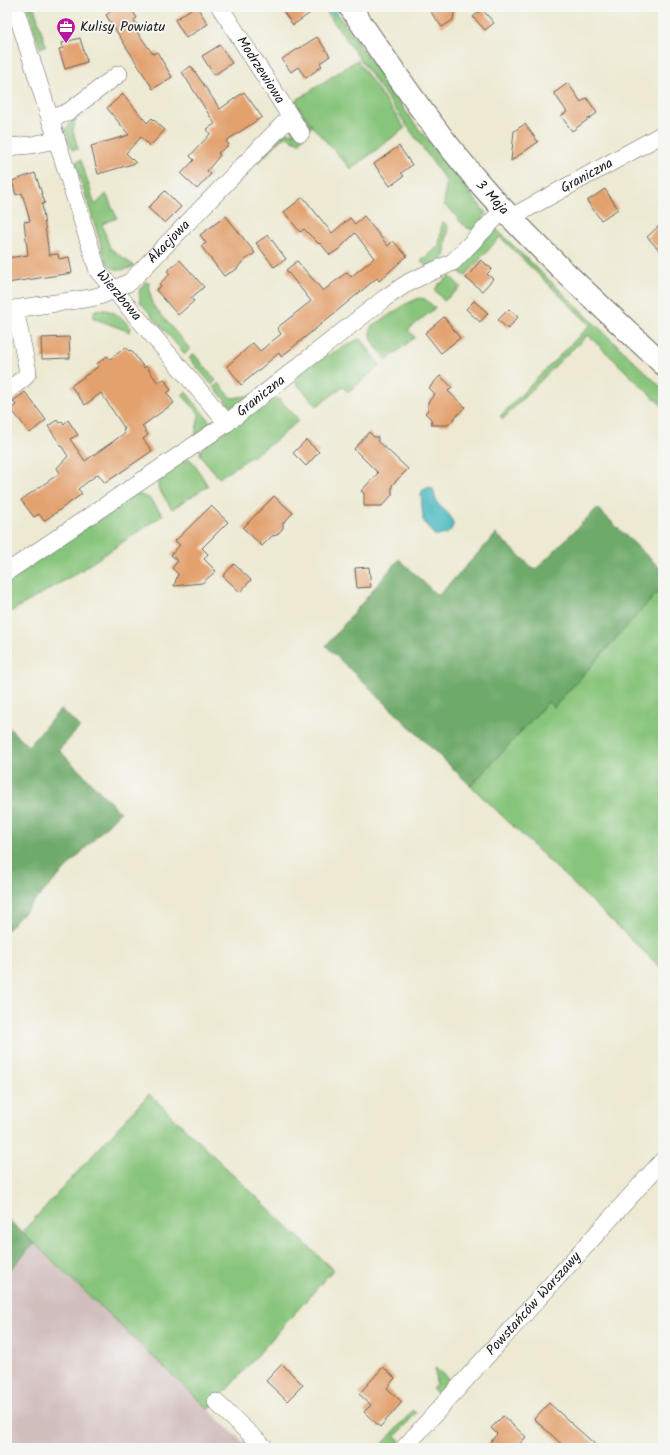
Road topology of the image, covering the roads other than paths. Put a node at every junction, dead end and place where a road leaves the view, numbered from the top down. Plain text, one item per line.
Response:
1 (15, 7) edge
2 (220, 7) edge
3 (350, 7) edge
4 (119, 74) dead end
5 (290, 117) junction
6 (50, 119) junction
7 (301, 133) dead end
8 (663, 134) edge
9 (56, 140) junction
10 (7, 147) edge
11 (508, 214) junction
12 (114, 291) junction
13 (11, 310) edge
14 (663, 364) edge
15 (7, 391) edge
16 (227, 423) junction
17 (7, 572) edge
18 (663, 1160) edge
19 (216, 1402) dead end
20 (265, 1448) edge
21 (404, 1448) edge

1 - 6 street, Wierzbowa
2 - 5 street, Modrzewiowa
3 - 11 main road, 3 Maja
4 - 6 street
5 - 7 street, Modrzewiowa
5 - 12 street, Akacjowa
6 - 9 street, Wierzbowa
8 - 11 street, Graniczna
9 - 10 street
9 - 12 street, Wierzbowa
11 - 14 main road, 3 Maja
11 - 16 street, Graniczna
12 - 13 street, Akacjowa
12 - 16 street, Wierzbowa
13 - 15 street, Akacjowa
16 - 17 street, Graniczna
18 - 21 street, Powstańców Warszawy
19 - 20 street

